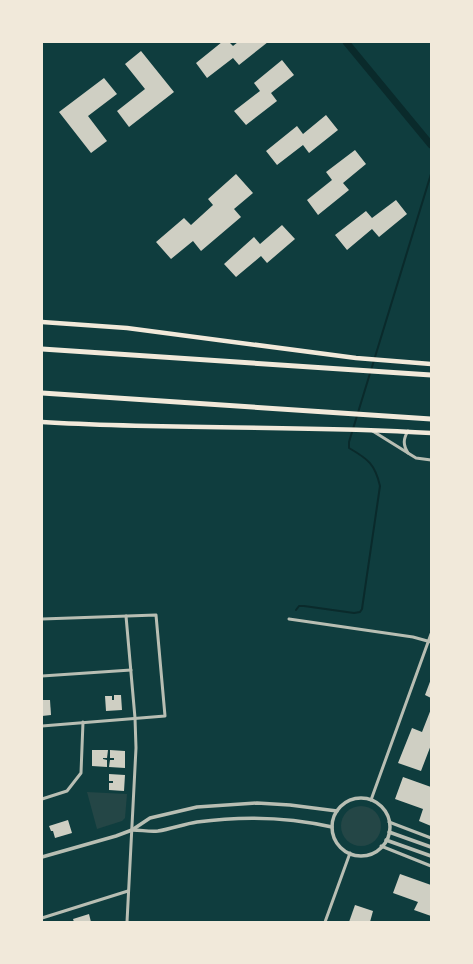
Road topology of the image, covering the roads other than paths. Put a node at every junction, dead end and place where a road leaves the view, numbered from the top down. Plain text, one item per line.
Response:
1 (42, 322) edge
2 (42, 349) edge
3 (431, 364) edge
4 (431, 374) edge
5 (42, 393) edge
6 (431, 419) edge
7 (42, 422) edge
8 (367, 429) junction
9 (408, 431) junction
10 (431, 433) edge
11 (409, 455) junction
12 (431, 460) edge
13 (126, 616) junction
14 (42, 619) edge
15 (289, 619) dead end
16 (431, 634) edge
17 (430, 642) edge
18 (131, 670) junction
19 (42, 676) edge
20 (135, 718) junction
21 (83, 722) junction
22 (42, 726) edge
23 (42, 799) edge
24 (371, 800) junction
25 (336, 811) junction
26 (389, 822) junction
27 (332, 827) junction
28 (132, 830) junction
29 (389, 832) junction
30 (431, 838) edge
31 (386, 840) junction
32 (381, 846) junction
33 (431, 847) edge
34 (350, 853) junction
35 (431, 856) edge
36 (42, 857) edge
37 (431, 866) edge
38 (128, 891) junction
39 (42, 918) edge
40 (127, 922) edge
41 (325, 922) edge

1 - 3 main road
2 - 4 highway
5 - 6 highway
7 - 8 main road
8 - 9 main road
8 - 11 street
9 - 10 main road
9 - 11 street
11 - 12 street
13 - 14 street
13 - 18 street
13 - 20 street
15 - 17 street
16 - 17 street
17 - 24 street
18 - 19 street
18 - 20 street
20 - 21 street
20 - 28 street
21 - 22 street
21 - 23 street
24 - 25 street
24 - 26 street
25 - 27 street
25 - 28 street
26 - 29 street
26 - 30 street
27 - 28 street
27 - 34 street
28 - 36 street
28 - 38 street
29 - 31 street
29 - 33 street
31 - 32 street
31 - 35 street
32 - 34 street
32 - 37 street
34 - 41 street
38 - 39 street
38 - 40 street

